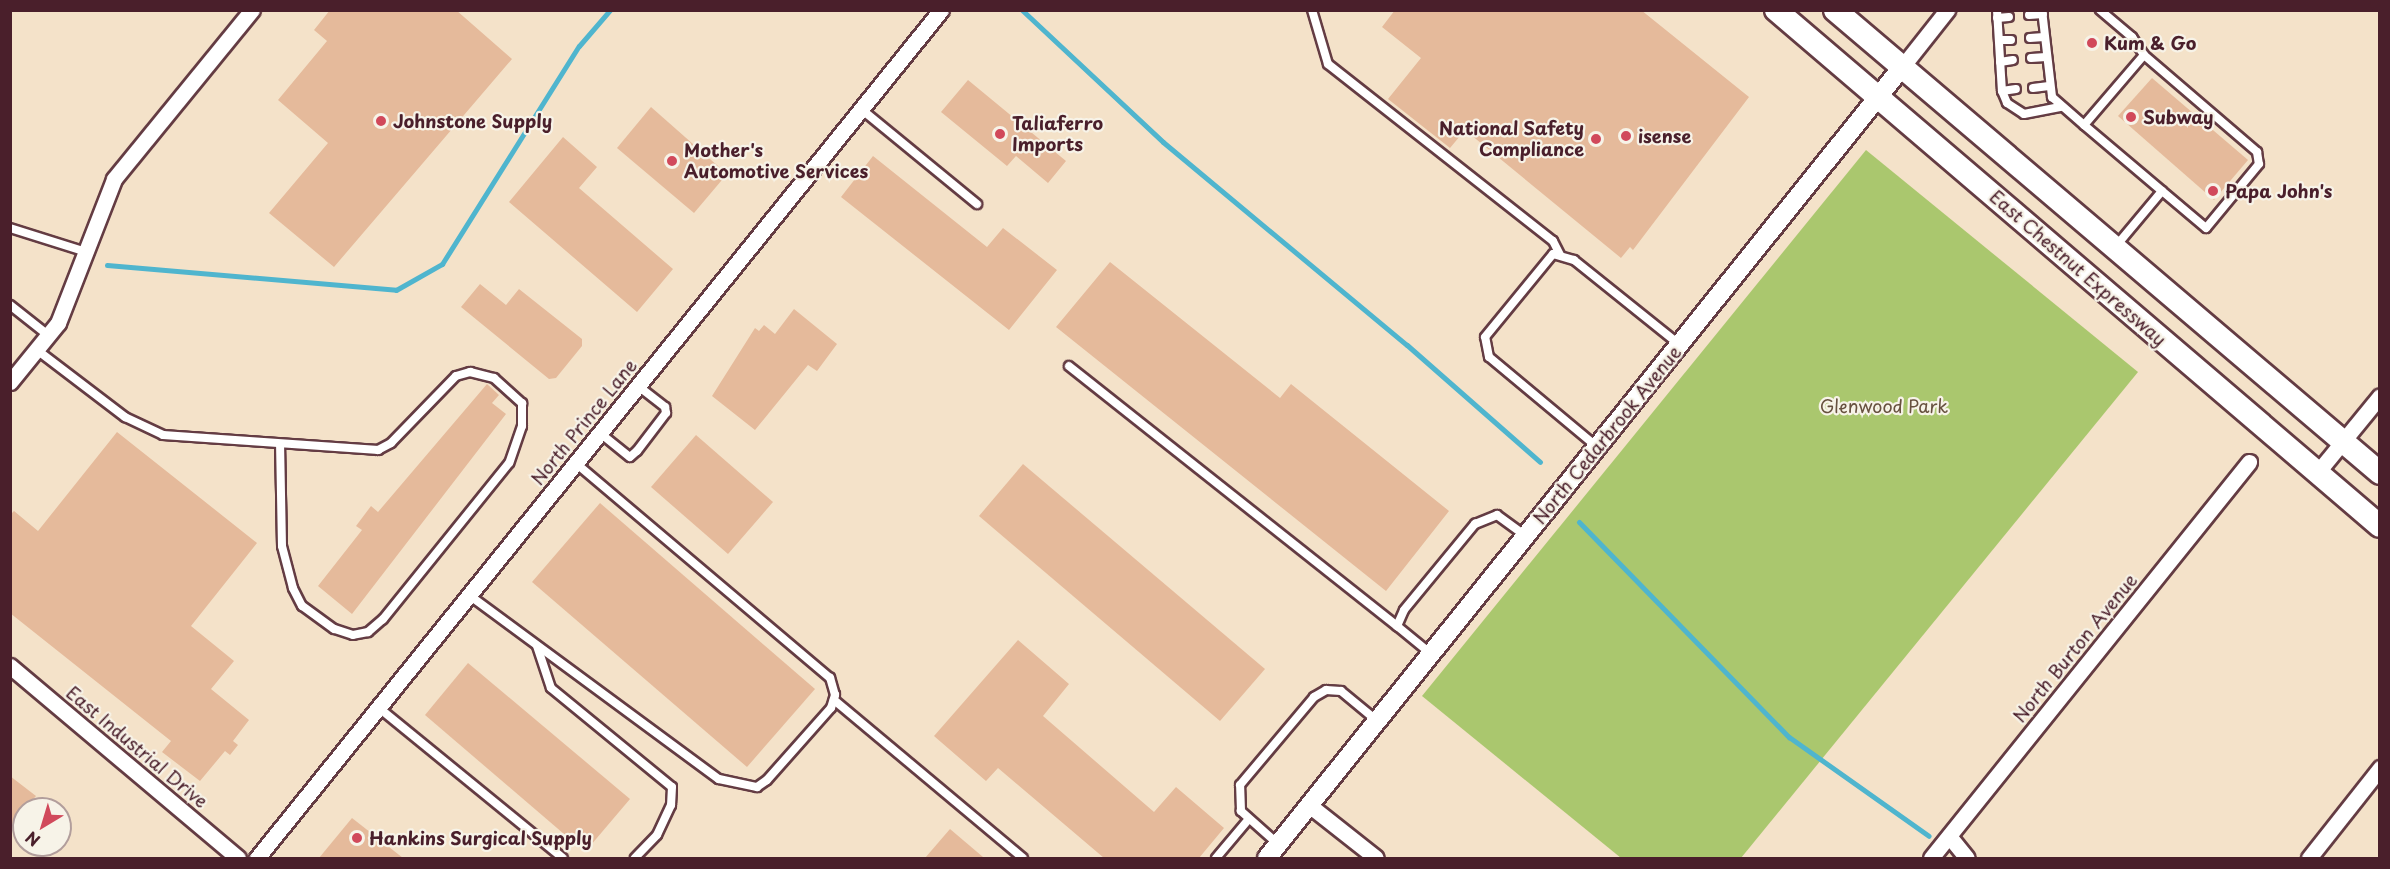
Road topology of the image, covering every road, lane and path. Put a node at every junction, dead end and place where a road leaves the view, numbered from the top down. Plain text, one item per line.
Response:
1 (252, 10) edge
2 (941, 10) edge
3 (1312, 10) edge
4 (1776, 10) edge
5 (1835, 10) edge
6 (1947, 10) edge
7 (2100, 10) edge
8 (2043, 12) edge
9 (1997, 14) edge
10 (2029, 15) dead end
11 (2009, 18) dead end
12 (2044, 37) junction
13 (2030, 38) dead end
14 (1999, 40) junction
15 (2011, 40) dead end
16 (2144, 55) junction
17 (2046, 57) junction
18 (2031, 58) dead end
19 (2013, 60) dead end
20 (2000, 62) junction
21 (1902, 67) junction
22 (2049, 86) junction
23 (2033, 88) dead end
24 (2016, 89) dead end
25 (2002, 91) junction
26 (1879, 97) junction
27 (2061, 107) junction
28 (861, 109) junction
29 (2084, 125) junction
30 (2162, 191) junction
31 (977, 204) dead end
32 (10, 228) edge
33 (2114, 248) junction
34 (86, 252) junction
35 (1560, 255) junction
36 (10, 305) edge
37 (48, 335) junction
38 (1680, 345) junction
39 (37, 350) junction
40 (1069, 366) dead end
41 (10, 382) edge
42 (638, 386) junction
43 (2379, 396) edge
44 (600, 433) junction
45 (2342, 442) junction
46 (280, 444) junction
47 (1598, 447) junction
48 (2249, 462) dead end
49 (576, 463) junction
50 (2317, 473) junction
51 (2379, 473) edge
52 (2379, 526) edge
53 (1526, 536) junction
54 (469, 595) junction
55 (1397, 626) junction
56 (537, 645) junction
57 (1431, 654) junction
58 (10, 666) edge
59 (834, 700) junction
60 (379, 708) junction
61 (1377, 721) junction
62 (2379, 768) edge
63 (1309, 805) junction
64 (1248, 820) junction
65 (1949, 836) junction
66 (1278, 844) junction
67 (238, 858) edge
68 (257, 858) edge
69 (563, 858) edge
70 (634, 858) edge
71 (1023, 858) edge
72 (1216, 858) edge
73 (1267, 858) edge
74 (1376, 858) edge
75 (1931, 858) edge
76 (1967, 858) edge
77 (2309, 858) edge

1 - 34 street
2 - 28 street, North Prince Lane
3 - 35 lane
4 - 26 main road, East Chestnut Expressway
5 - 21 main road, East Chestnut Expressway
6 - 21 street, North Cedarbrook Avenue
7 - 16 lane
8 - 10 lane
8 - 12 lane
9 - 11 lane
9 - 14 lane
12 - 13 lane
12 - 17 lane
14 - 15 lane
14 - 20 lane
16 - 29 lane
16 - 30 lane
17 - 18 lane
17 - 22 lane
19 - 20 lane
20 - 25 lane
21 - 26 street, North Cedarbrook Avenue
21 - 33 main road, East Chestnut Expressway
22 - 23 lane
22 - 27 lane
24 - 25 lane
25 - 27 lane
26 - 38 street, North Cedarbrook Avenue
26 - 50 main road, East Chestnut Expressway
27 - 29 lane
28 - 31 lane
28 - 42 street, North Prince Lane
29 - 30 lane
30 - 33 lane
32 - 34 lane
33 - 45 main road, East Chestnut Expressway
34 - 37 street
35 - 38 lane
35 - 47 lane
36 - 37 lane
37 - 39 street
38 - 47 street, North Cedarbrook Avenue
39 - 41 street
39 - 46 lane
40 - 55 lane
42 - 44 street, North Prince Lane
42 - 44 lane
43 - 45 street
44 - 49 street, North Prince Lane
45 - 50 street
45 - 51 main road, East Chestnut Expressway
46 - 46 lane
47 - 53 street, North Cedarbrook Avenue
48 - 65 street, North Burton Avenue
49 - 54 street, North Prince Lane
49 - 59 lane
50 - 52 main road, East Chestnut Expressway
53 - 55 lane
53 - 57 street, North Cedarbrook Avenue
54 - 56 lane
54 - 60 street, North Prince Lane
55 - 57 lane
56 - 59 lane
56 - 70 lane
57 - 61 street, North Cedarbrook Avenue
58 - 67 street, East Industrial Drive
59 - 71 lane
60 - 68 street, North Prince Lane
60 - 69 lane
61 - 63 street, North Cedarbrook Avenue
61 - 64 lane
62 - 77 street
63 - 66 street, North Cedarbrook Avenue
63 - 74 street
64 - 66 lane
64 - 72 lane
65 - 75 street, North Burton Avenue
65 - 76 street
66 - 73 street, North Cedarbrook Avenue

